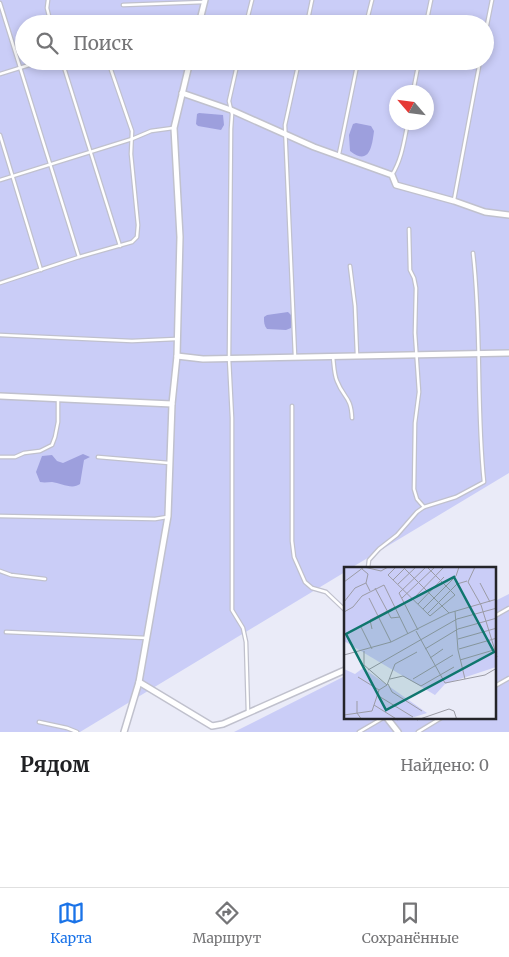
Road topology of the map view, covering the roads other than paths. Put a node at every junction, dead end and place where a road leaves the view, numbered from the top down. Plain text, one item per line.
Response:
1 (48, 0) edge
2 (252, 0) edge
3 (312, 0) edge
4 (372, 0) edge
5 (431, 0) edge
6 (492, 0) edge
7 (204, 1) edge
8 (0, 3) edge
9 (123, 5) dead end
10 (49, 15) edge
11 (201, 15) edge
12 (248, 15) edge
13 (309, 15) edge
14 (368, 15) edge
15 (428, 15) edge
16 (489, 15) edge
17 (15, 49) edge
18 (15, 69) edge
19 (22, 70) edge
20 (65, 70) edge
21 (111, 70) edge
22 (188, 70) edge
23 (236, 70) edge
24 (297, 70) edge
25 (356, 70) edge
26 (417, 70) edge
27 (478, 70) edge
28 (0, 74) edge
29 (414, 85) edge
30 (182, 93) junction
31 (231, 110) junction
32 (174, 128) junction
33 (406, 130) edge
34 (286, 133) junction
35 (0, 135) edge
36 (132, 139) junction
37 (89, 151) junction
38 (338, 156) junction
39 (50, 164) junction
40 (392, 175) junction
41 (12, 176) junction
42 (0, 180) edge
43 (454, 201) junction
44 (509, 214) edge
45 (409, 230) dead end
46 (120, 246) junction
47 (473, 253) dead end
48 (79, 258) junction
49 (350, 266) dead end
50 (40, 270) junction
51 (0, 279) edge
52 (1, 283) edge
53 (0, 335) edge
54 (178, 339) junction
55 (509, 353) edge
56 (478, 354) junction
57 (417, 355) junction
58 (177, 356) junction
59 (357, 356) junction
60 (295, 357) junction
61 (333, 357) junction
62 (229, 358) junction
63 (0, 396) edge
64 (58, 398) junction
65 (172, 404) junction
66 (292, 406) dead end
67 (352, 418) dead end
68 (0, 457) edge
69 (98, 457) dead end
70 (170, 463) junction
71 (424, 506) junction
72 (0, 516) edge
73 (168, 516) junction
74 (368, 567) edge
75 (0, 571) edge
76 (45, 579) dead end
77 (509, 608) edge
78 (344, 609) edge
79 (496, 615) edge
80 (6, 632) dead end
81 (147, 638) junction
82 (344, 670) edge
83 (509, 678) edge
84 (139, 682) junction
85 (496, 685) edge
86 (248, 713) junction
87 (380, 720) edge
88 (389, 720) edge
89 (438, 720) edge
90 (39, 722) dead end
91 (77, 732) edge
92 (124, 732) edge
93 (359, 732) edge
94 (398, 732) edge
95 (418, 732) edge

1 - 10 lane
2 - 12 lane
3 - 13 lane
4 - 14 lane
5 - 15 lane
6 - 16 lane
7 - 9 lane
7 - 11 street
8 - 17 lane
18 - 28 lane
19 - 39 lane
20 - 37 lane
21 - 36 lane
22 - 30 street
23 - 31 lane
24 - 34 lane
25 - 38 lane
26 - 29 lane
27 - 43 lane
30 - 31 street
30 - 32 street
31 - 34 street
31 - 62 lane
32 - 36 lane
32 - 54 street
33 - 40 lane
34 - 38 street
34 - 60 lane
35 - 41 lane
36 - 37 lane
36 - 46 lane
37 - 39 lane
37 - 46 lane
38 - 40 street
39 - 41 lane
39 - 48 lane
40 - 43 street
41 - 42 lane
41 - 50 lane
43 - 44 street
45 - 57 lane
46 - 48 lane
47 - 56 lane
48 - 50 lane
49 - 59 lane
50 - 52 lane
51 - 52 lane
53 - 54 lane
54 - 58 street
55 - 56 street
56 - 57 street
56 - 71 lane
57 - 59 street
57 - 71 lane
58 - 62 street
58 - 65 street
59 - 61 street
60 - 61 street
60 - 62 street
61 - 67 lane
62 - 86 lane
63 - 64 street
64 - 65 street
64 - 68 lane
65 - 70 street
66 - 78 lane
69 - 70 lane
70 - 73 street
71 - 74 lane
72 - 73 lane
73 - 81 street
75 - 76 lane
77 - 79 lane
80 - 81 lane
81 - 84 street
82 - 86 street
83 - 85 lane
84 - 86 street
84 - 92 street
87 - 93 lane
88 - 94 street
89 - 95 lane
90 - 91 lane

